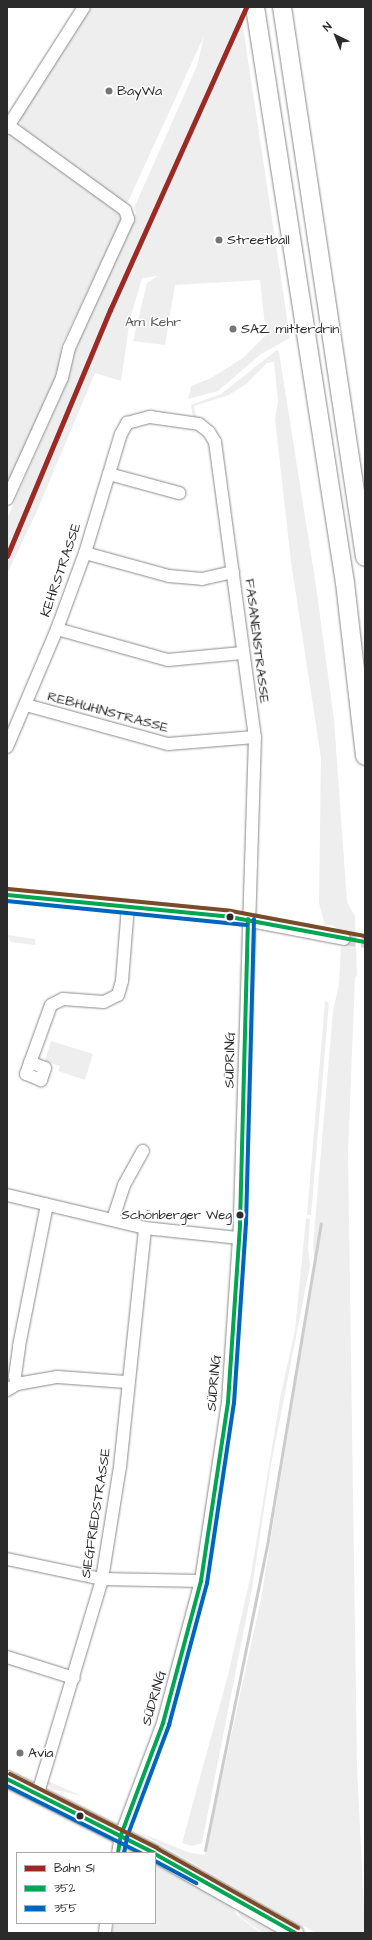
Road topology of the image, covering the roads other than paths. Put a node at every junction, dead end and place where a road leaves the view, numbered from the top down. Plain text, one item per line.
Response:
1 (84, 7) edge
2 (255, 7) edge
3 (282, 7) edge
4 (8, 127) edge
5 (150, 417) joint
6 (109, 474) junction
7 (179, 493) dead end
8 (7, 499) edge
9 (85, 553) junction
10 (365, 557) edge
11 (233, 572) junction
12 (57, 629) junction
13 (242, 653) junction
14 (26, 705) junction
15 (255, 737) junction
16 (7, 747) edge
17 (365, 756) edge
18 (7, 895) edge
19 (128, 907) junction
20 (248, 919) junction
21 (344, 939) tunnel mouth
22 (30, 1062) dead end
23 (143, 1151) dead end
24 (7, 1195) edge
25 (47, 1205) junction
26 (112, 1219) junction
27 (145, 1228) junction
28 (239, 1238) junction
29 (127, 1382) junction
30 (12, 1387) edge
31 (7, 1559) edge
32 (102, 1579) junction
33 (201, 1581) junction
34 (7, 1657) edge
35 (74, 1678) junction
36 (7, 1779) edge
37 (38, 1793) junction
38 (122, 1835) junction
39 (118, 1852) edge
40 (152, 1852) edge
41 (156, 1854) edge
42 (295, 1933) edge

1 - 4 street
2 - 17 highway
3 - 10 highway
4 - 8 street
5 - 6 street, KEHRSTRASSE
5 - 11 street, FASANENSTRASSE
6 - 7 street
6 - 9 street, KEHRSTRASSE
9 - 11 street
9 - 12 street, KEHRSTRASSE
11 - 13 street, FASANENSTRASSE
12 - 13 street
12 - 14 street, KEHRSTRASSE
13 - 15 street, FASANENSTRASSE
14 - 15 street, REBHUHNSTRASSE
14 - 16 street, KEHRSTRASSE
15 - 20 street, FASANENSTRASSE
18 - 19 street
19 - 20 street
19 - 22 street
20 - 21 street
20 - 28 street, SÜDRING
23 - 26 street
24 - 25 street
25 - 26 street
25 - 30 street
26 - 27 street
27 - 28 street
27 - 29 street, SIEGFRIEDSTRASSE
28 - 33 street, SÜDRING
29 - 30 street
29 - 32 street, SIEGFRIEDSTRASSE
31 - 32 street
32 - 33 street
32 - 35 street, SIEGFRIEDSTRASSE
33 - 38 street, SÜDRING
34 - 35 street
35 - 37 street, SIEGFRIEDSTRASSE
36 - 37 main road
37 - 38 main road
38 - 39 street, SÜDRING
38 - 40 main road
41 - 42 main road

